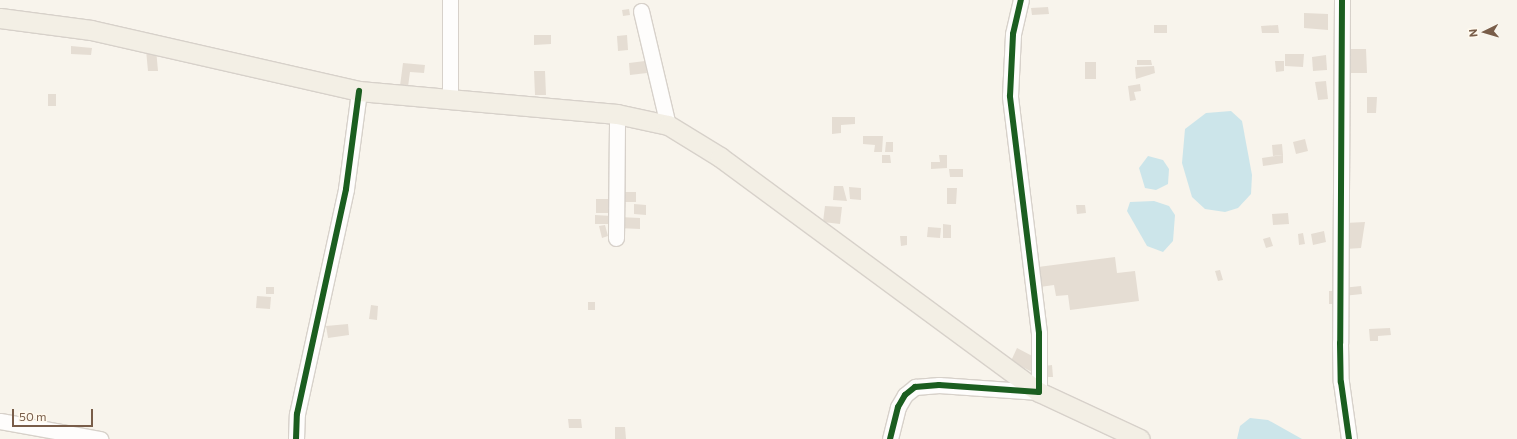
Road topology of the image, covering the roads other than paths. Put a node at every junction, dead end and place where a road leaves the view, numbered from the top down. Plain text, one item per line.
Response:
1 (450, 0) edge
2 (1021, 0) edge
3 (1342, 0) edge
4 (641, 11) dead end
5 (0, 18) edge
6 (360, 91) junction
7 (450, 98) junction
8 (617, 114) junction
9 (668, 125) junction
10 (616, 238) dead end
11 (1039, 392) junction
12 (0, 421) edge
13 (100, 439) edge
14 (296, 439) edge
15 (890, 439) edge
16 (1140, 439) edge
17 (1349, 439) edge

1 - 7 street
2 - 11 street
3 - 17 street
4 - 9 street
5 - 6 main road
6 - 7 main road
6 - 14 street
7 - 8 main road
8 - 9 main road
8 - 10 street
9 - 11 main road
11 - 15 street
11 - 16 main road
12 - 13 street

